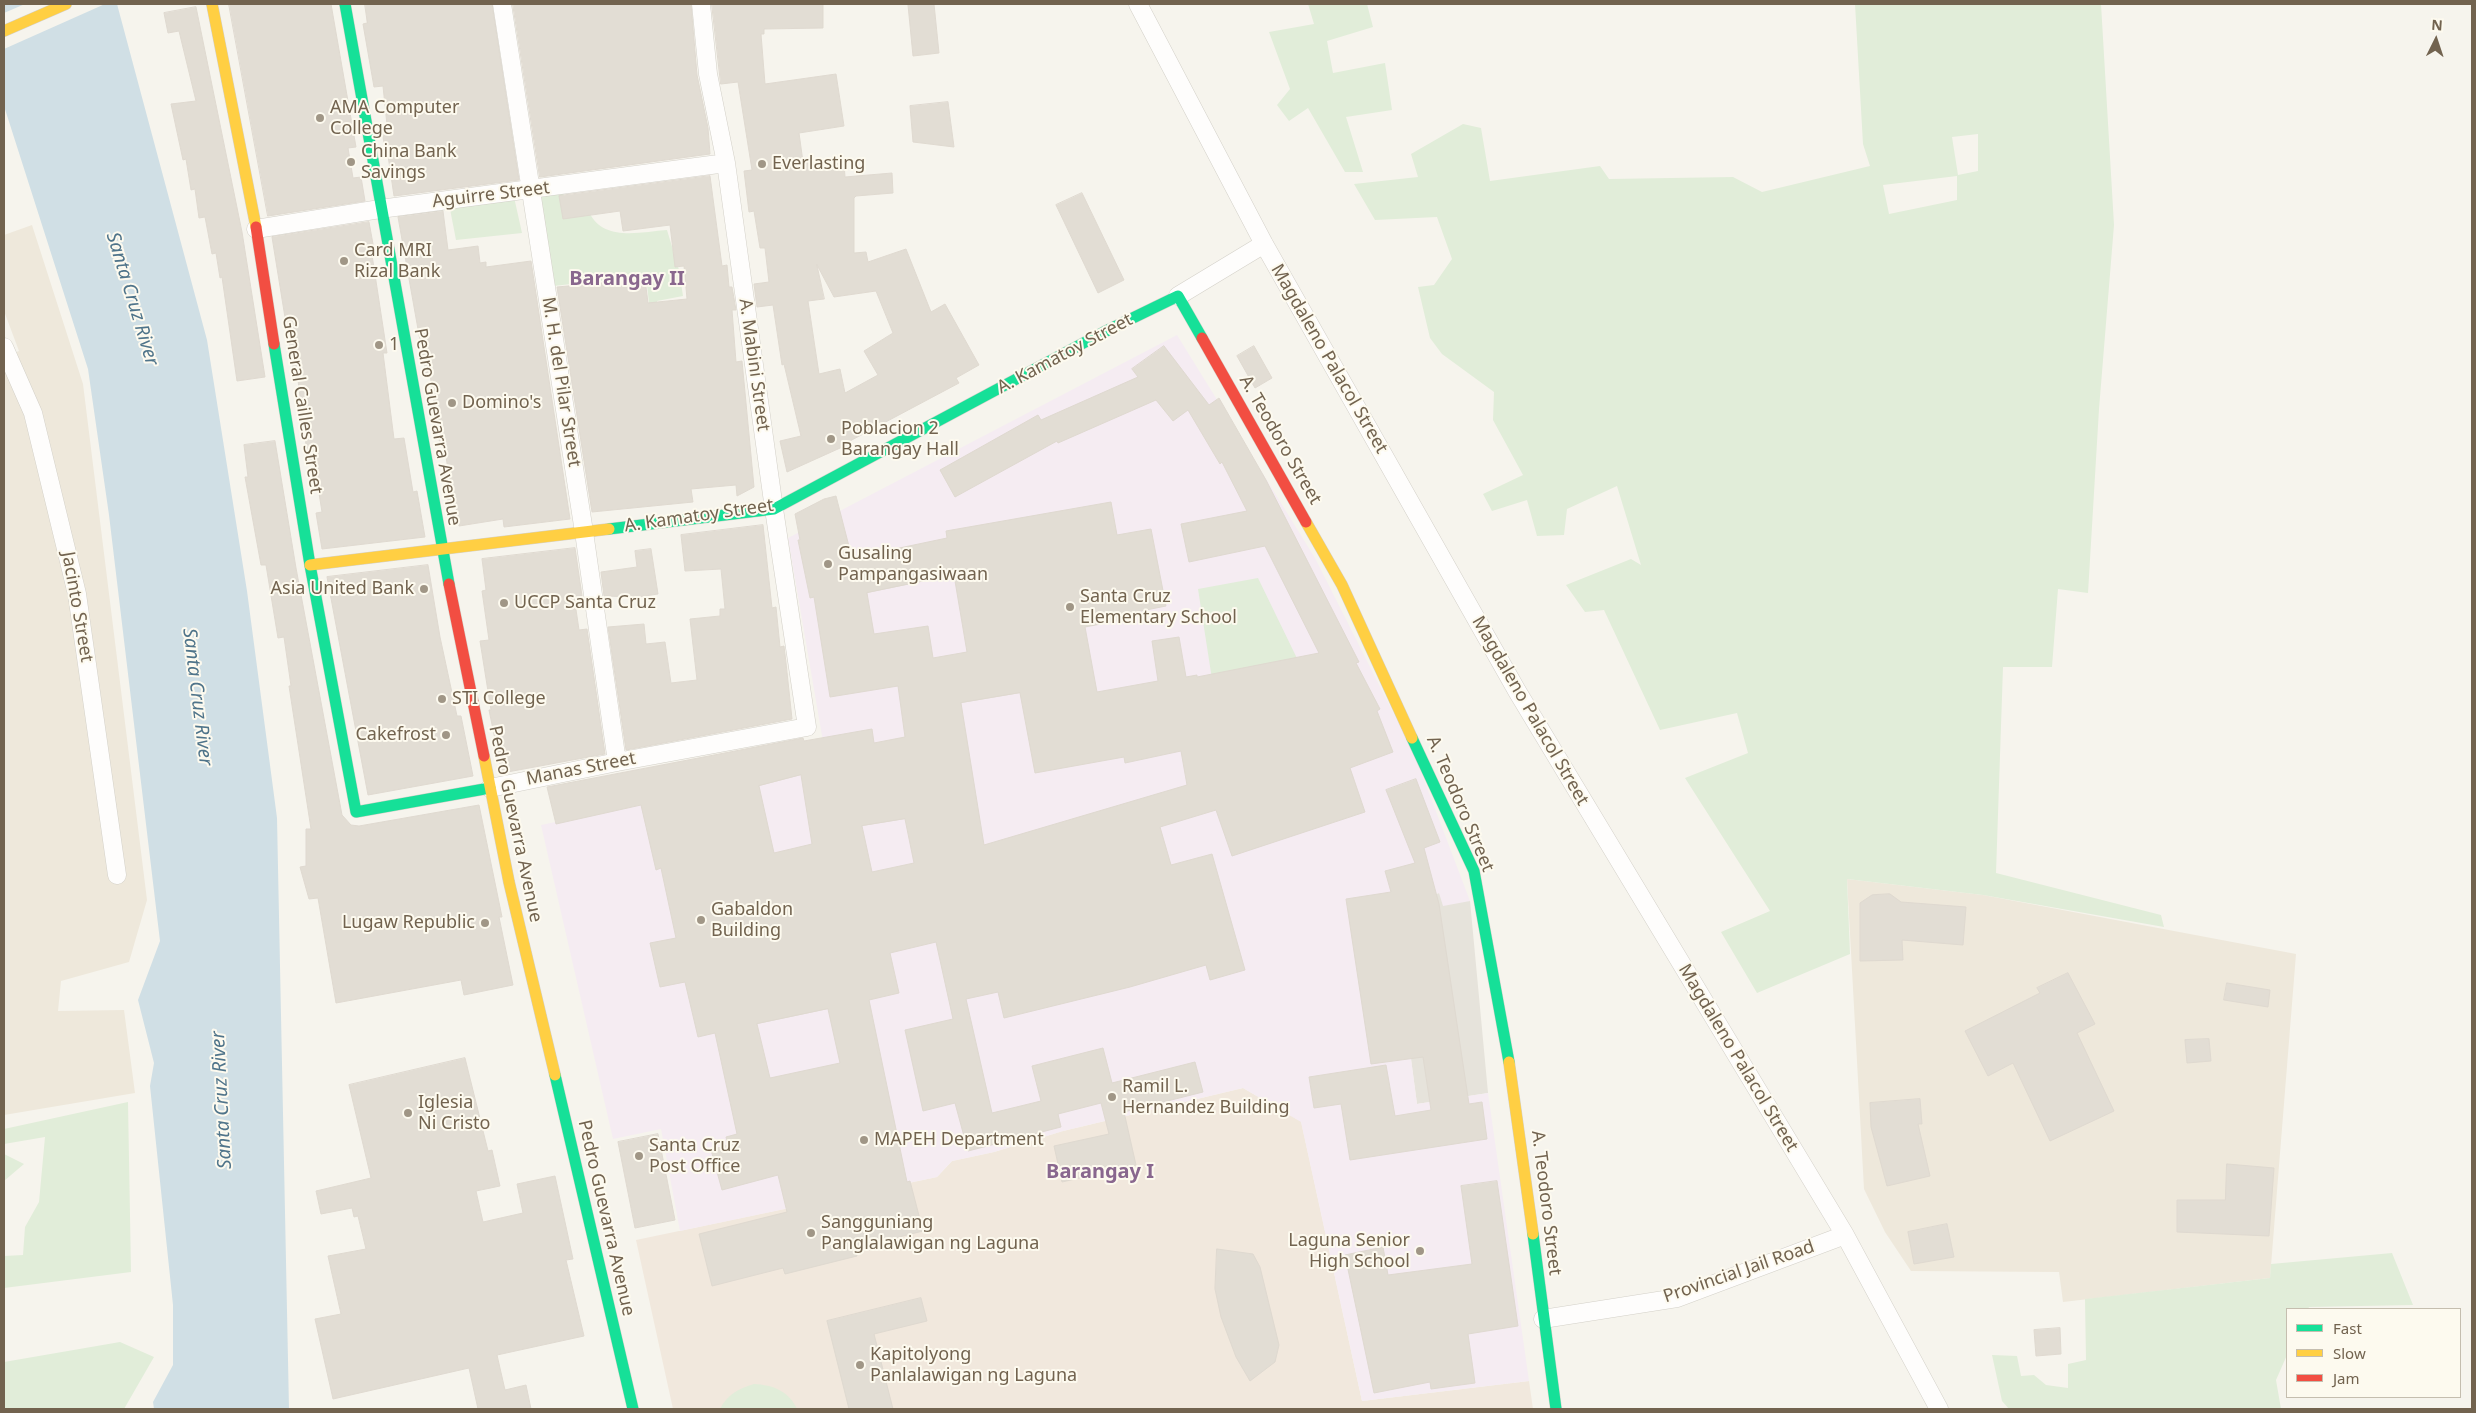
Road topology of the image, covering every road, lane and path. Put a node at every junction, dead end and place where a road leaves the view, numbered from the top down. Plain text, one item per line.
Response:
1 (66, 4) edge
2 (212, 4) edge
3 (345, 4) edge
4 (502, 4) edge
5 (701, 4) edge
6 (1138, 4) edge
7 (4, 31) edge
8 (726, 163) junction
9 (532, 190) junction
10 (380, 209) junction
11 (256, 228) junction
12 (1264, 244) junction
13 (1178, 296) junction
14 (4, 347) edge
15 (774, 509) junction
16 (584, 532) junction
17 (442, 550) junction
18 (310, 565) junction
19 (807, 727) joint
20 (617, 762) junction
21 (490, 788) junction
22 (356, 812) joint
23 (117, 875) dead end
24 (1845, 1235) junction
25 (1543, 1319) junction
26 (633, 1409) edge
27 (1556, 1409) edge
28 (1938, 1409) edge

1 - 7 street
2 - 11 street, General Cailles Street
3 - 10 street, Pedro Guevarra Avenue
4 - 9 street, M. H. del Pilar Street
5 - 8 street, A. Mabini Street
6 - 12 street, Magdaleno Palacol Street
8 - 9 street, Aguirre Street
8 - 15 street, A. Mabini Street
9 - 10 street, Aguirre Street
9 - 16 street, M. H. del Pilar Street
10 - 11 street, Aguirre Street
10 - 17 street, Pedro Guevarra Avenue
11 - 18 street, General Cailles Street
12 - 13 street, A. Kamatoy Street
12 - 24 street, Magdaleno Palacol Street
13 - 15 street, A. Kamatoy Street
13 - 25 street, A. Teodoro Street
14 - 23 street, Jacinto Street
15 - 16 street, A. Kamatoy Street
15 - 19 street, A. Mabini Street
16 - 17 street, A. Kamatoy Street
16 - 20 street, M. H. del Pilar Street
17 - 18 street, A. Kamatoy Street
17 - 21 street, Pedro Guevarra Avenue
18 - 22 street, General Cailles Street
19 - 20 street, Manas Street
20 - 21 street, Manas Street
21 - 22 street, Manas Street
21 - 26 street, Pedro Guevarra Avenue
24 - 25 street, Provincial Jail Road
24 - 28 street, Magdaleno Palacol Street
25 - 27 street, A. Teodoro Street

